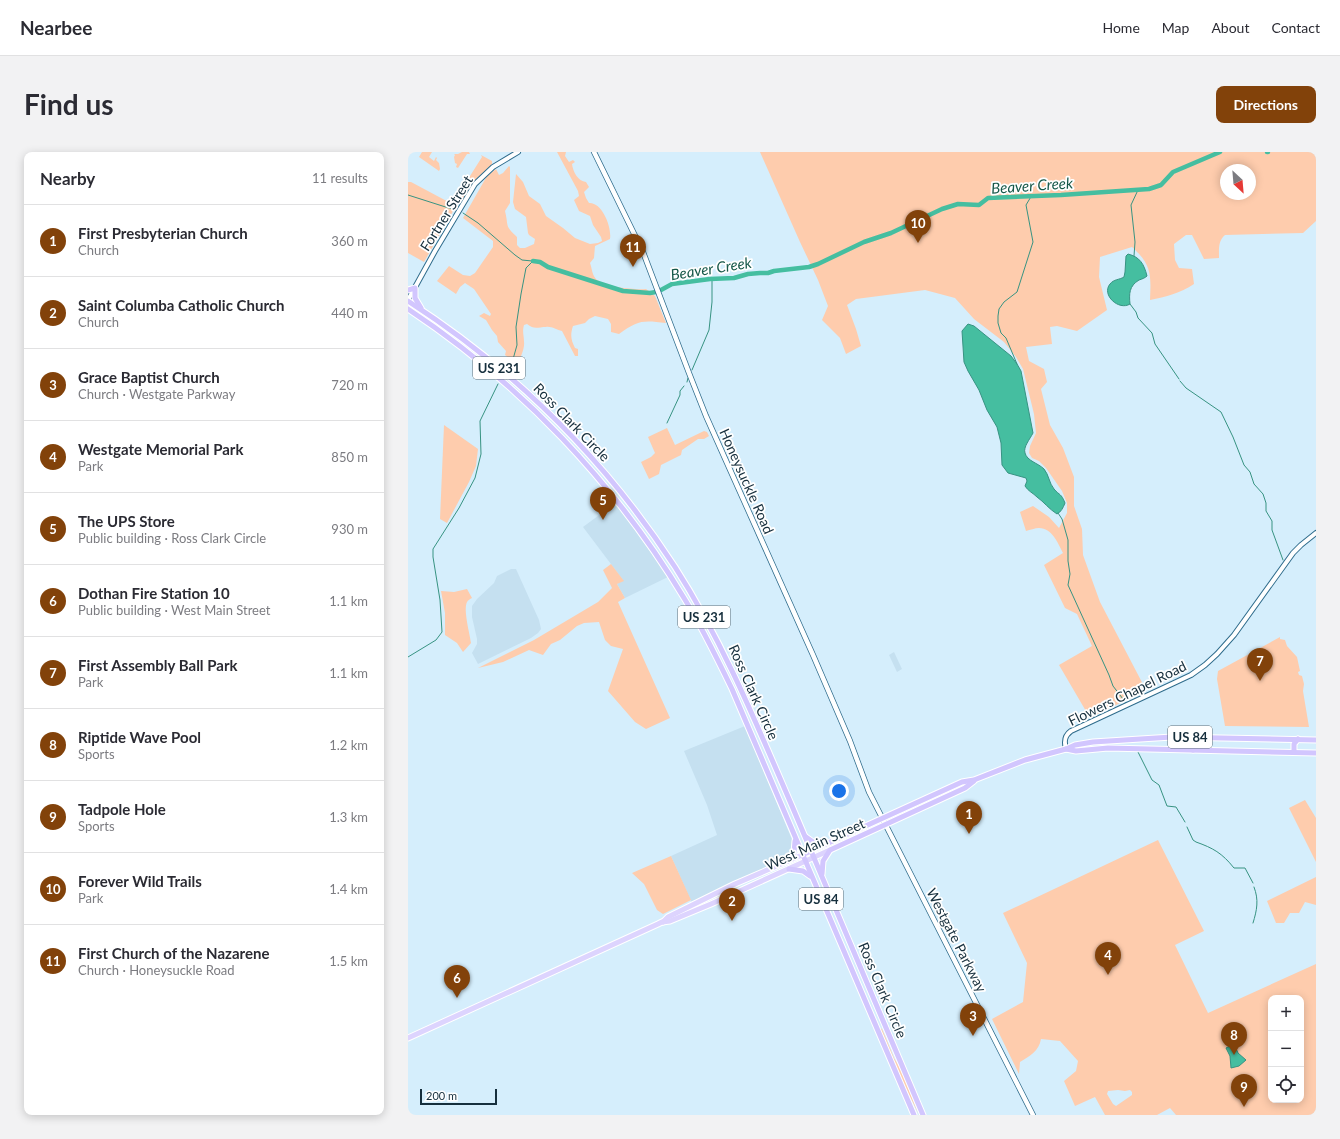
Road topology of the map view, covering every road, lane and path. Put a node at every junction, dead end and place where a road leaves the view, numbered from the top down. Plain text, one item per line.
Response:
1 (518, 152) edge
2 (594, 152) edge
3 (414, 288) junction
4 (408, 290) edge
5 (408, 301) edge
6 (408, 309) edge
7 (423, 312) junction
8 (408, 316) edge
9 (418, 316) junction
10 (518, 396) junction
11 (532, 397) junction
12 (530, 406) junction
13 (541, 406) junction
14 (1316, 533) edge
15 (751, 733) junction
16 (762, 737) junction
17 (1192, 737) junction
18 (1202, 737) junction
19 (1129, 738) junction
20 (1298, 739) junction
21 (1316, 740) edge
22 (755, 741) junction
23 (1124, 742) junction
24 (766, 746) junction
25 (1120, 748) junction
26 (1127, 748) junction
27 (1066, 749) junction
28 (1181, 750) junction
29 (1193, 750) junction
30 (1294, 752) junction
31 (1316, 753) edge
32 (974, 780) junction
33 (883, 819) junction
34 (886, 825) junction
35 (804, 836) junction
36 (796, 840) junction
37 (827, 844) junction
38 (830, 850) junction
39 (811, 851) junction
40 (802, 855) junction
41 (814, 858) junction
42 (788, 861) junction
43 (805, 861) junction
44 (789, 869) junction
45 (812, 877) junction
46 (822, 877) junction
47 (662, 922) junction
48 (847, 960) junction
49 (859, 965) junction
50 (852, 971) junction
51 (866, 980) junction
52 (871, 1014) junction
53 (882, 1019) junction
54 (874, 1023) junction
55 (886, 1030) junction
56 (408, 1038) edge
57 (914, 1115) edge
58 (923, 1115) edge
59 (1033, 1115) edge

1 - 3 street, Fortner Street
2 - 33 main road, Honeysuckle Road
3 - 4 highway
3 - 5 street, Fortner Street
3 - 7 highway
5 - 7 highway, Ross Clark Circle / US 231
6 - 9 highway, Ross Clark Circle / US 231
7 - 11 highway, Ross Clark Circle / US 231
8 - 9 highway
9 - 10 highway, Ross Clark Circle / US 231
10 - 11 highway
10 - 12 highway, Ross Clark Circle / US 231
11 - 13 highway, Ross Clark Circle / US 231
12 - 13 highway
12 - 15 highway, Ross Clark Circle / US 231
13 - 16 highway, Ross Clark Circle / US 231
14 - 27 street, Flowers Chapel Road
15 - 16 highway
15 - 22 highway, Ross Clark Circle / US 231
16 - 24 highway, Ross Clark Circle / US 231
17 - 18 highway, West Main Street / US 84
17 - 19 highway, West Main Street / US 84
17 - 28 highway
18 - 20 highway, West Main Street / US 84
18 - 29 highway
19 - 23 highway
19 - 27 highway, West Main Street / US 84
20 - 21 highway, West Main Street / US 84
20 - 30 highway
22 - 24 highway
22 - 36 highway, Ross Clark Circle / US 231
23 - 25 highway
23 - 26 highway
24 - 35 highway, Ross Clark Circle / US 231
25 - 26 highway, West Main Street / US 84
25 - 27 highway, West Main Street / US 84
26 - 28 highway, West Main Street / US 84
27 - 32 highway, West Main Street / US 84
28 - 29 highway, West Main Street / US 84
29 - 30 highway, West Main Street / US 84
30 - 31 highway, West Main Street / US 84
32 - 33 highway, West Main Street / US 84
32 - 34 highway, West Main Street / US 84
33 - 34 main road, Westgate Parkway
33 - 37 highway, West Main Street / US 84
34 - 38 highway, West Main Street / US 84
34 - 59 main road, Westgate Parkway
35 - 37 highway
35 - 39 highway, Ross Clark Circle / US 231
36 - 40 highway, Ross Clark Circle / US 231
36 - 42 highway
37 - 39 highway, West Main Street / US 84
38 - 41 main road, West Main Street
38 - 46 highway, US 84
39 - 40 highway, West Main Street / US 84
39 - 41 highway, Ross Clark Circle / US 231
40 - 42 main road, West Main Street
40 - 43 highway, Ross Clark Circle / US 84
41 - 43 main road, West Main Street
41 - 46 highway, Ross Clark Circle / US 231
42 - 47 main road, West Main Street
43 - 44 main road, West Main Street
43 - 45 highway, Ross Clark Circle / US 84
44 - 45 highway
44 - 47 main road, West Main Street
45 - 48 highway, Ross Clark Circle / US 84
46 - 49 highway, Ross Clark Circle / US 84
47 - 56 main road, West Main Street
48 - 49 highway
48 - 50 highway, Ross Clark Circle / US 84
49 - 51 highway, Ross Clark Circle / US 84
50 - 51 highway
50 - 52 highway, Ross Clark Circle / US 84
51 - 53 highway, Ross Clark Circle / US 84
52 - 53 highway
52 - 54 highway, Ross Clark Circle / US 84
53 - 55 highway, Ross Clark Circle / US 84
54 - 55 highway
54 - 57 highway, Ross Clark Circle / US 84
55 - 58 highway, Ross Clark Circle / US 84

